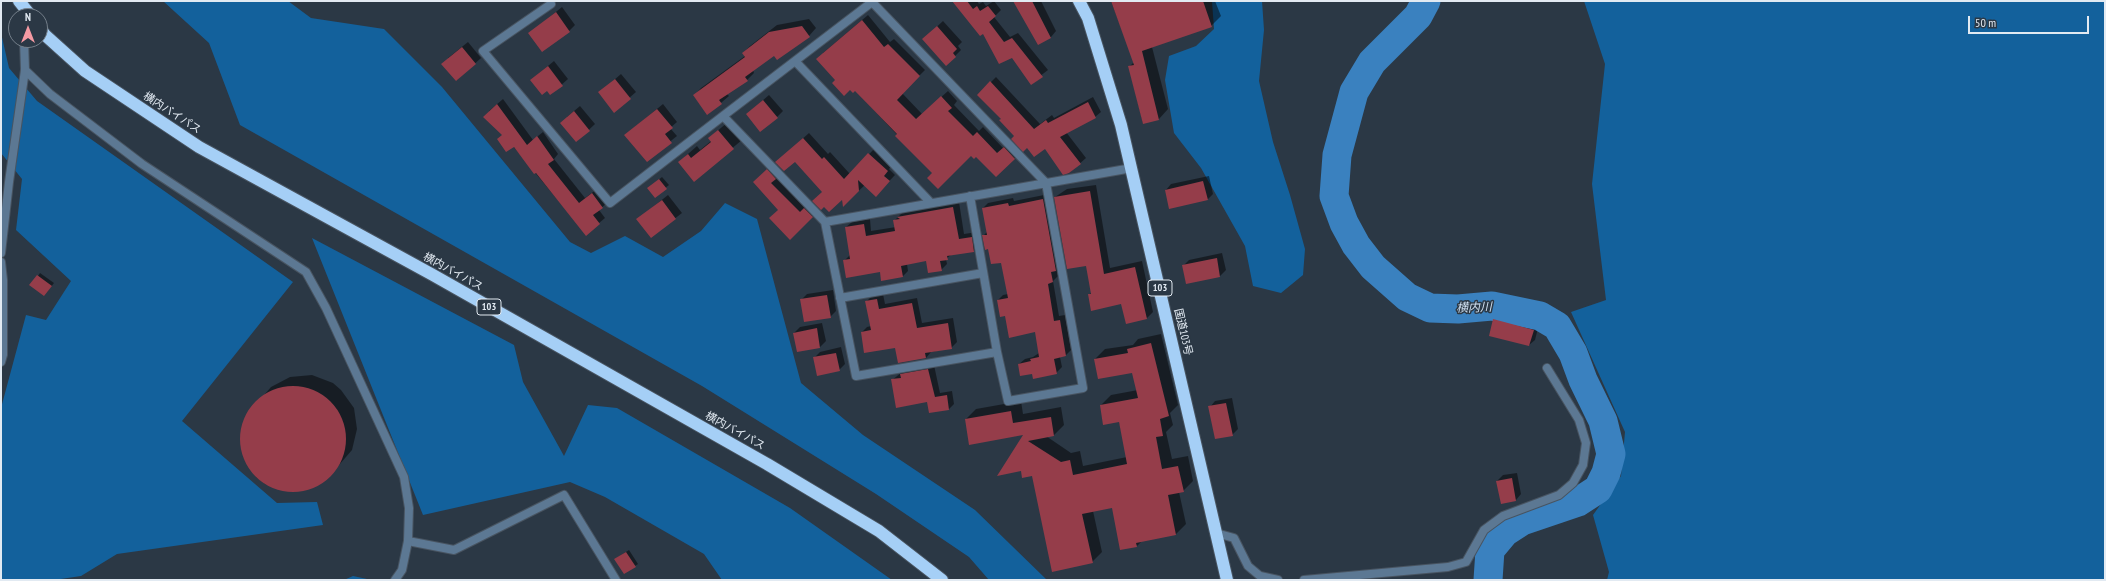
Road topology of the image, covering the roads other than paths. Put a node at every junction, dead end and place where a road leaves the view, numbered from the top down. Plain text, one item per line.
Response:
1 (1079, 1) edge
2 (551, 4) dead end
3 (48, 38) edge
4 (25, 48) edge
5 (795, 61) junction
6 (26, 70) junction
7 (723, 116) junction
8 (1132, 168) junction
9 (1046, 183) junction
10 (970, 196) junction
11 (931, 203) junction
12 (825, 222) junction
13 (1, 241) edge
14 (1, 253) edge
15 (1, 262) edge
16 (983, 273) junction
17 (840, 298) junction
18 (997, 352) junction
19 (1, 362) edge
20 (1547, 368) dead end
21 (1216, 533) junction
22 (408, 541) junction
23 (395, 580) edge
24 (616, 580) edge
25 (942, 580) edge
26 (1227, 580) edge
27 (1278, 580) edge
28 (1304, 580) edge

1 - 8 highway, 国道103号 / 103
2 - 7 street
3 - 25 highway, 横内バイパス / 103
4 - 6 street
5 - 7 street
5 - 9 street
5 - 11 street
6 - 13 street
6 - 22 street
7 - 12 street
8 - 9 street
8 - 21 highway, 国道103号 / 103
9 - 10 street
9 - 18 street
10 - 11 street
10 - 16 street
11 - 12 street
12 - 17 street
13 - 14 street
15 - 19 street
16 - 17 street
16 - 18 street
17 - 18 street
20 - 28 street
21 - 26 highway, 国道103号 / 103
21 - 27 street
22 - 23 street
22 - 24 street

